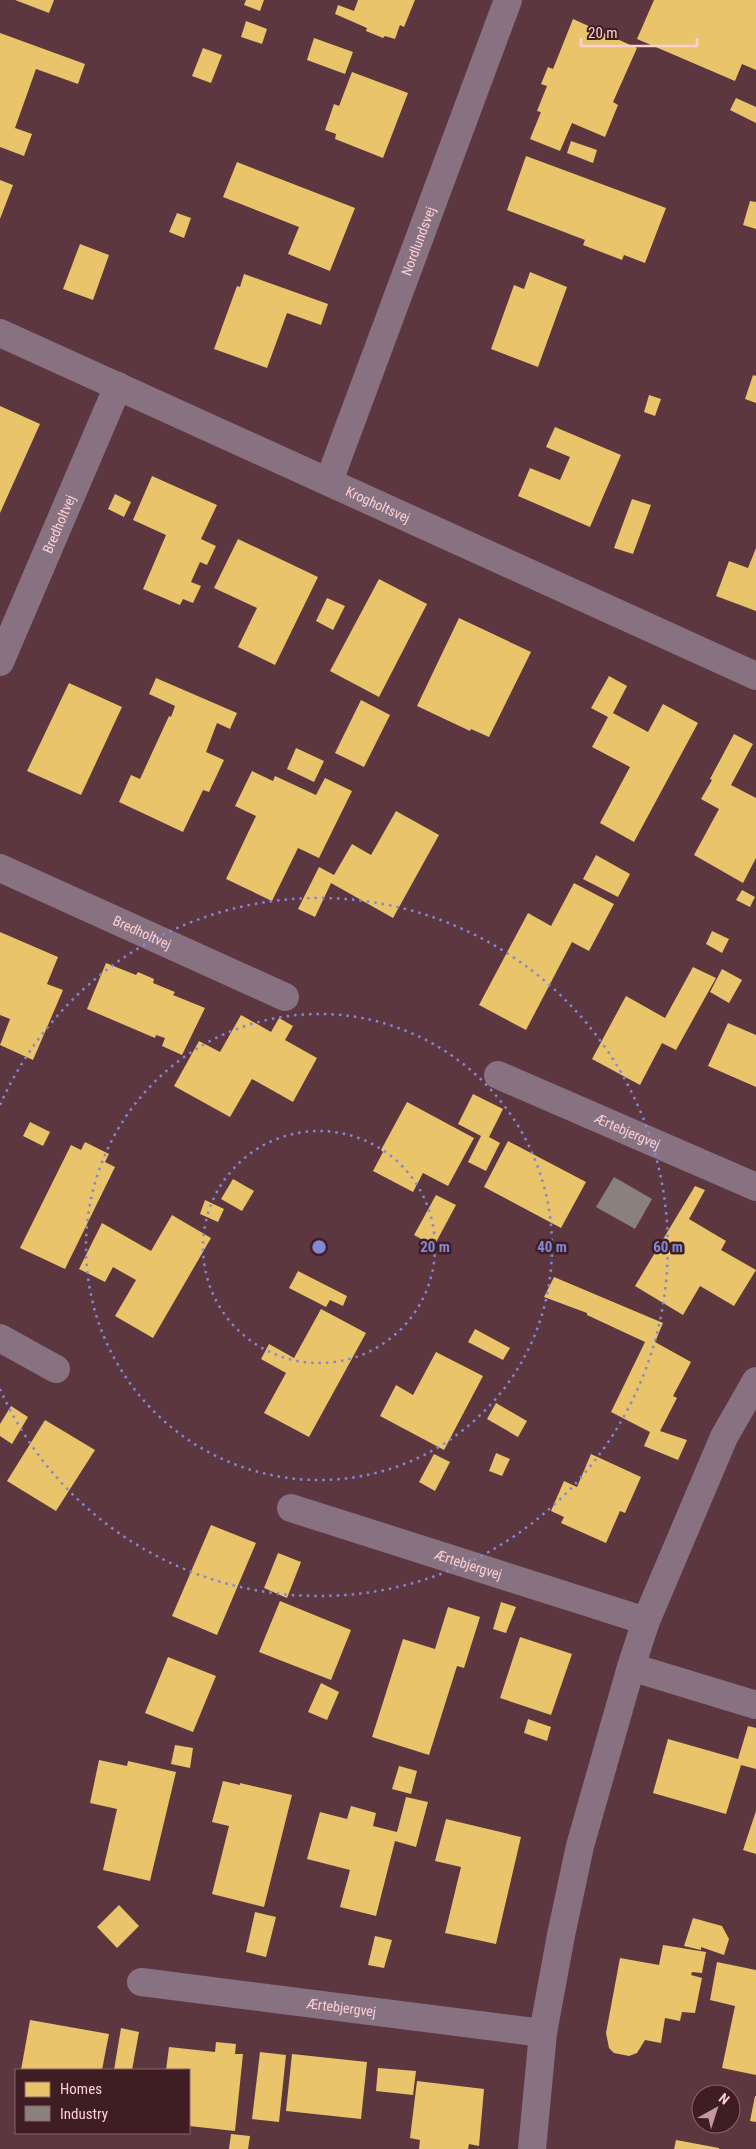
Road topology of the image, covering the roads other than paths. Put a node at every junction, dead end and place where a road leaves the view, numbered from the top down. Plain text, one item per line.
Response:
1 (508, 0) edge
2 (0, 333) edge
3 (118, 386) junction
4 (329, 481) junction
5 (0, 662) edge
6 (756, 676) edge
7 (0, 868) edge
8 (285, 997) dead end
9 (498, 1075) dead end
10 (756, 1187) edge
11 (0, 1338) edge
12 (56, 1369) dead end
13 (756, 1381) edge
14 (291, 1508) dead end
15 (646, 1621) junction
16 (631, 1667) junction
17 (756, 1705) edge
18 (141, 1982) dead end
19 (543, 2034) junction
20 (532, 2149) edge

1 - 4 street, Nordlundsvej
2 - 3 street, Krogholtsvej
3 - 4 street, Krogholtsvej
3 - 5 street, Bredholtvej
4 - 6 street, Krogholtsvej
7 - 8 street, Bredholtvej
9 - 10 street, Ærtebjergvej
11 - 12 street
13 - 15 street
14 - 15 street, Ærtebjergvej
15 - 16 street
16 - 17 street
16 - 19 street
18 - 19 street, Ærtebjergvej
19 - 20 street

